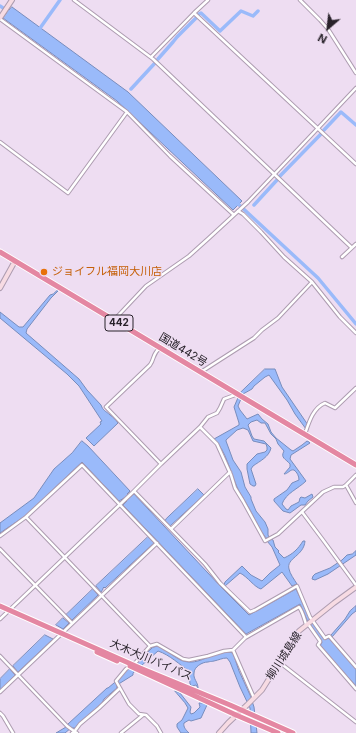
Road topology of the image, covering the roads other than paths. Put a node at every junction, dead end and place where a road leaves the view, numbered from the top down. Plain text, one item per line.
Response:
1 (74, 0) edge
2 (208, 0) edge
3 (300, 0) edge
4 (10, 2) edge
5 (194, 13) junction
6 (0, 18) edge
7 (151, 57) junction
8 (356, 73) edge
9 (356, 88) edge
10 (127, 112) junction
11 (318, 128) junction
12 (0, 142) edge
13 (356, 164) edge
14 (274, 174) junction
15 (239, 211) junction
16 (234, 216) junction
17 (356, 244) edge
18 (352, 247) junction
19 (0, 252) edge
20 (342, 257) dead end
21 (15, 261) junction
22 (312, 282) junction
23 (0, 288) edge
24 (114, 320) junction
25 (356, 333) edge
26 (160, 348) junction
27 (200, 372) junction
28 (356, 388) edge
29 (237, 394) junction
30 (200, 427) junction
31 (305, 434) junction
32 (161, 464) junction
33 (356, 465) edge
34 (230, 472) junction
35 (356, 475) edge
36 (346, 485) junction
37 (133, 492) junction
38 (356, 503) edge
39 (120, 504) junction
40 (302, 512) junction
41 (26, 517) junction
42 (171, 529) junction
43 (0, 536) edge
44 (157, 543) junction
45 (0, 549) edge
46 (64, 556) junction
47 (35, 585) junction
48 (356, 586) edge
49 (101, 595) junction
50 (0, 606) edge
51 (0, 610) edge
52 (8, 611) junction
53 (0, 619) edge
54 (310, 622) junction
55 (72, 623) junction
56 (60, 634) junction
57 (246, 637) junction
58 (150, 646) junction
59 (233, 650) junction
60 (0, 656) edge
61 (279, 662) junction
62 (132, 666) junction
63 (356, 667) edge
64 (18, 675) junction
65 (119, 687) junction
66 (356, 689) edge
67 (0, 692) edge
68 (253, 699) junction
69 (210, 700) junction
70 (242, 710) junction
71 (0, 713) edge
72 (142, 715) junction
73 (236, 715) junction
74 (356, 722) edge
75 (73, 732) edge
76 (13, 733) edge
77 (121, 733) edge
78 (161, 733) edge
79 (218, 733) edge
80 (278, 733) edge
81 (294, 733) edge

1 - 7 street
2 - 5 street
3 - 8 street
4 - 6 main road
5 - 7 street
5 - 11 street
6 - 10 street
7 - 14 street
9 - 11 street
10 - 12 street
10 - 16 street
11 - 13 street
11 - 14 street
14 - 15 street
14 - 18 street
15 - 16 street
15 - 22 street
16 - 24 street
17 - 18 street
18 - 20 street
19 - 21 highway, 国道442号 / 442
21 - 23 main road
21 - 24 highway, 国道442号 / 442
22 - 25 street
22 - 27 street
24 - 26 highway, 国道442号 / 442
26 - 27 highway, 国道442号 / 442
26 - 32 street
27 - 29 highway, 国道442号 / 442
28 - 31 street
29 - 30 street
29 - 31 highway, 国道442号 / 442
30 - 32 street
30 - 34 street
31 - 33 highway, 国道442号 / 442
32 - 37 street
34 - 40 street
34 - 42 street
35 - 36 street
36 - 38 street
36 - 40 street
37 - 39 street
37 - 42 street
39 - 41 street
39 - 44 street
39 - 46 street
40 - 48 street
41 - 43 street
41 - 46 street
42 - 54 street
44 - 49 street
44 - 57 street
45 - 47 street
46 - 47 street
46 - 49 street
47 - 52 street
47 - 55 street
48 - 54 main road, 柳川城島線
49 - 55 street
49 - 58 street
50 - 52 highway, 大木大川バイパス
51 - 52 highway, 大木大川バイパス
52 - 53 street
52 - 56 highway, 大木大川バイパス
54 - 57 street
54 - 61 main road, 柳川城島線
54 - 63 street
54 - 66 street
55 - 56 street
56 - 62 highway, 大木大川バイパス
56 - 64 street
57 - 59 street
58 - 59 street
58 - 62 street
59 - 68 street
60 - 64 street
61 - 68 main road, 柳川城島線
61 - 74 street
62 - 65 street
62 - 69 highway, 大木大川バイパス
64 - 67 street
64 - 75 street
65 - 72 street
65 - 75 street
68 - 70 main road, 柳川城島線
69 - 70 highway, 大木大川バイパス
69 - 73 highway, 大木大川バイパス
70 - 73 main road, 柳川城島線
70 - 81 highway, 大木大川バイパス
71 - 76 street
72 - 77 street
72 - 78 street
73 - 79 main road, 柳川城島線
73 - 80 highway, 大木大川バイパス

